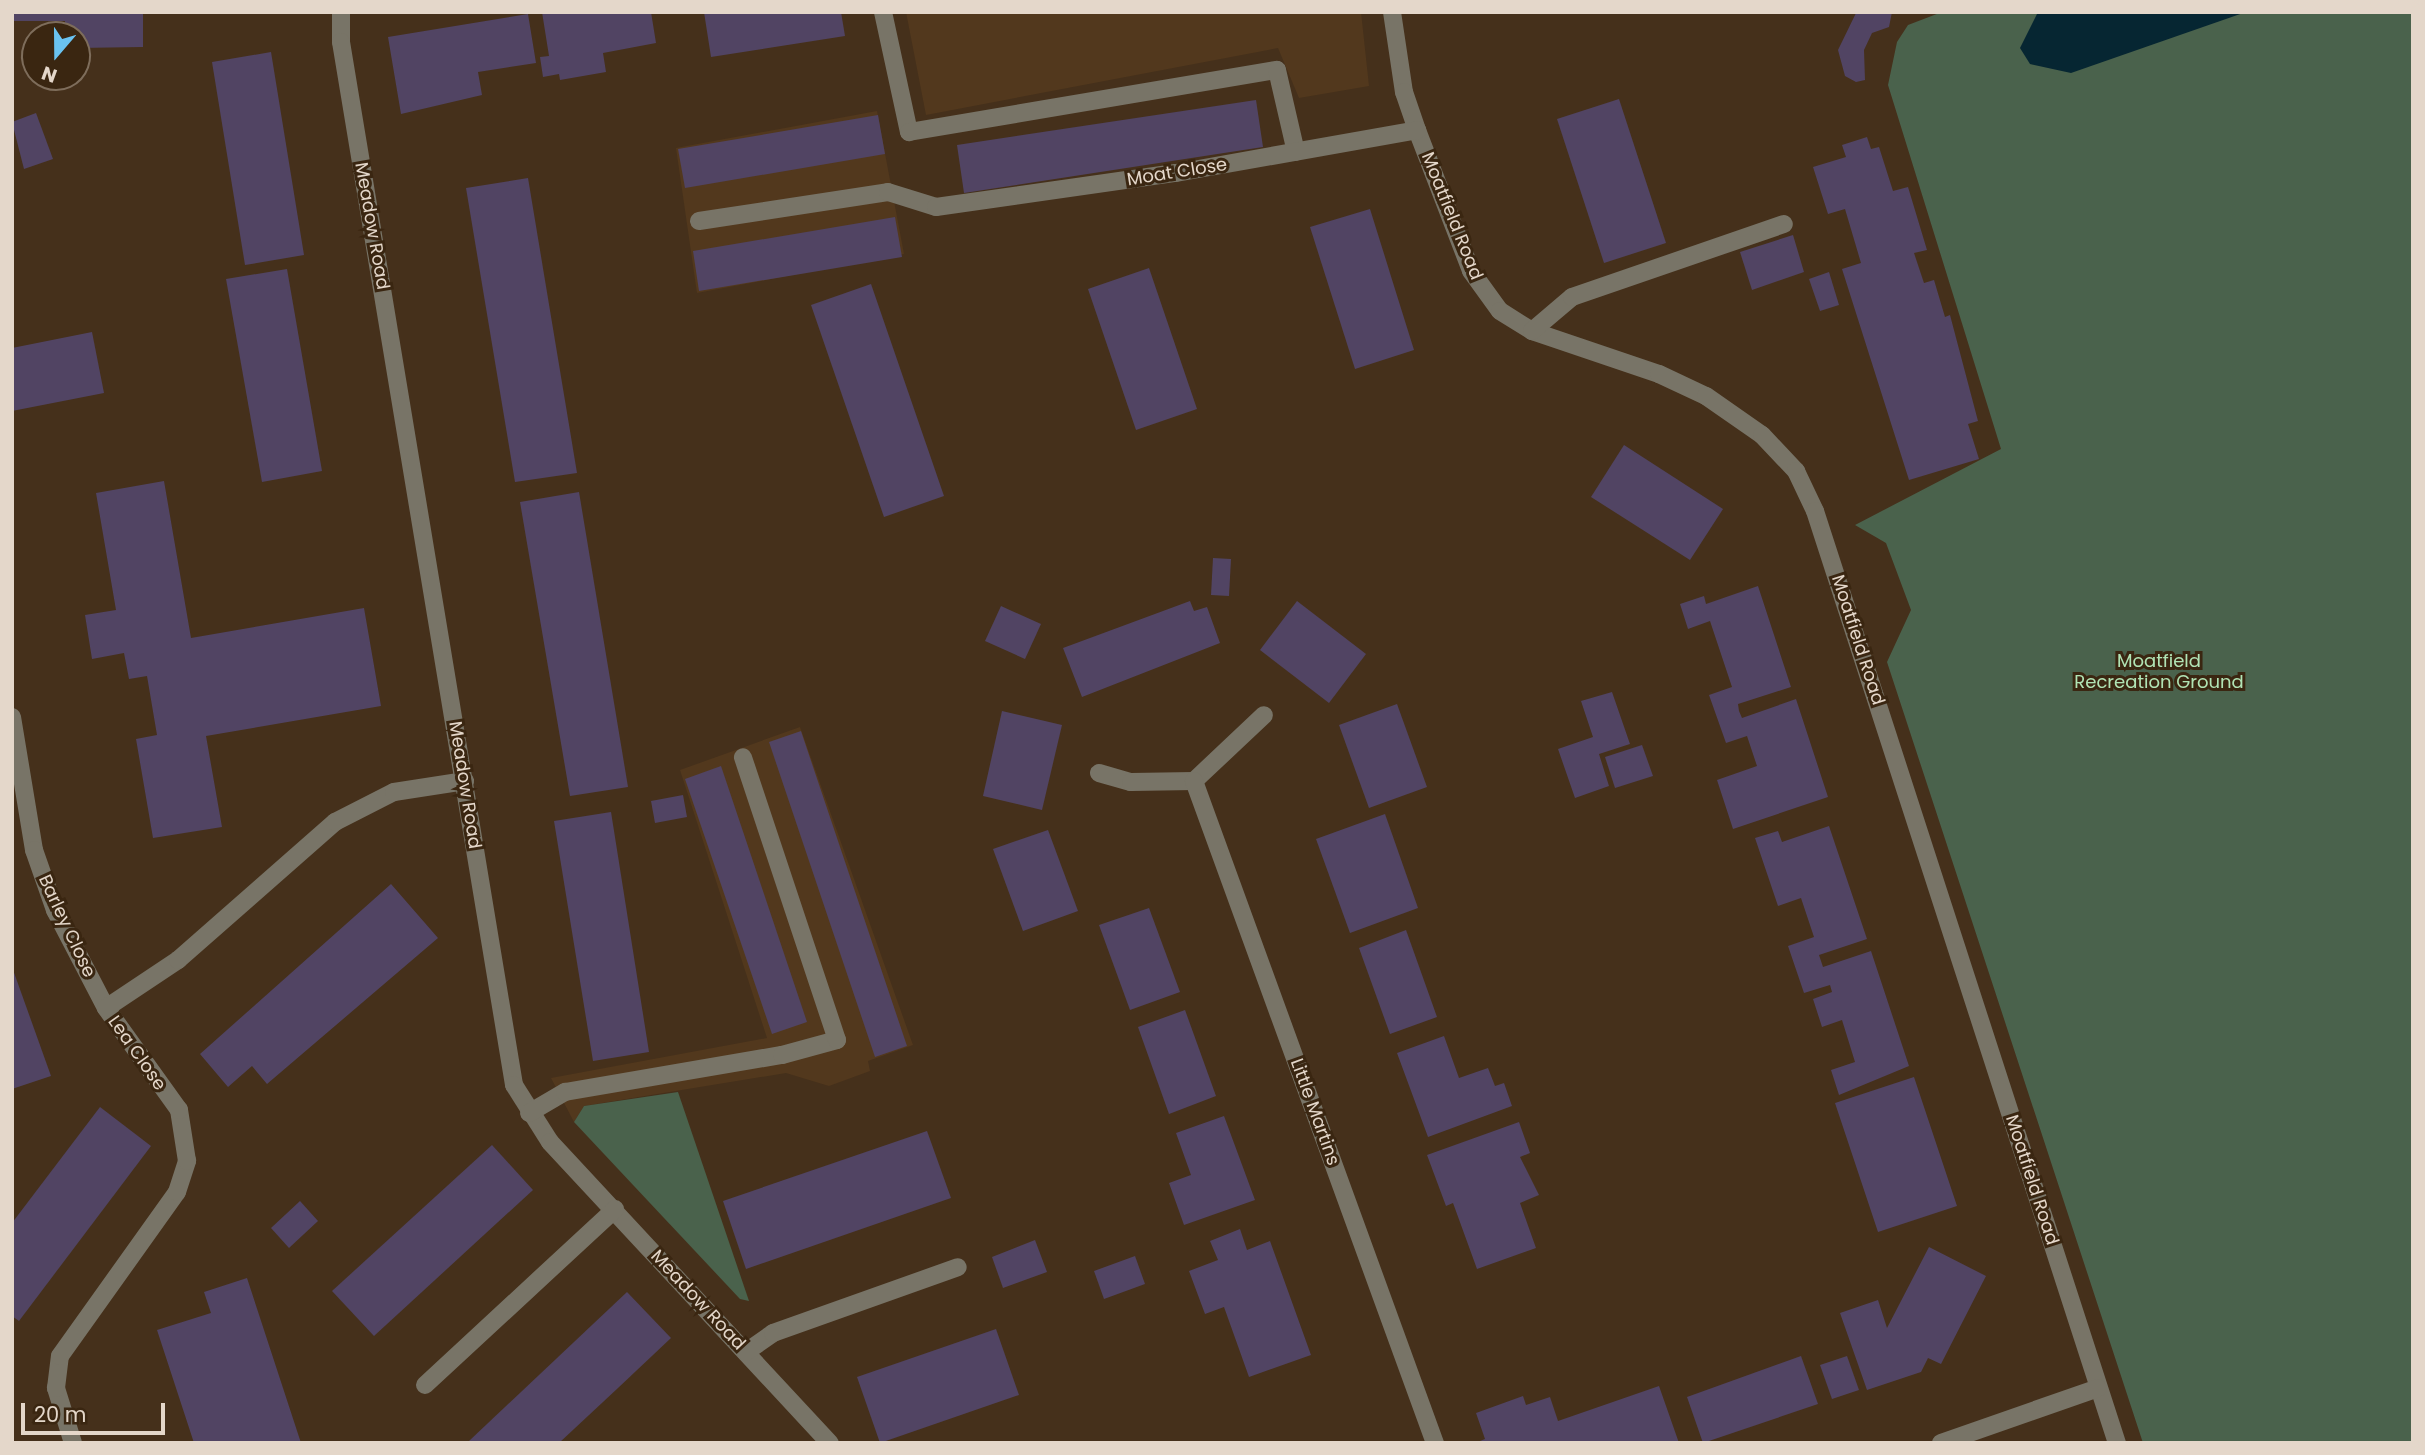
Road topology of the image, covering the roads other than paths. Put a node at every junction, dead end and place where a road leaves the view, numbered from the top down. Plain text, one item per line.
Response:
1 (341, 12) edge
2 (883, 12) edge
3 (1392, 12) edge
4 (1417, 130) junction
5 (1296, 152) junction
6 (699, 221) dead end
7 (1784, 223) dead end
8 (1532, 331) junction
9 (1264, 715) dead end
10 (12, 718) edge
11 (743, 757) dead end
12 (1099, 773) dead end
13 (465, 780) junction
14 (1194, 781) junction
15 (106, 1009) junction
16 (529, 1113) junction
17 (615, 1209) junction
18 (958, 1267) dead end
19 (746, 1352) junction
20 (425, 1385) dead end
21 (2098, 1388) junction
22 (73, 1443) edge
23 (830, 1443) edge
24 (1436, 1443) edge
25 (1941, 1443) edge
26 (2117, 1443) edge

1 - 13 street, Meadow Road
2 - 5 street
3 - 4 street, Moatfield Road
4 - 5 street, Moat Close
4 - 8 street, Moatfield Road
5 - 6 street, Moat Close
7 - 8 street
8 - 21 street, Moatfield Road
9 - 14 street
10 - 15 street, Barley Close
11 - 16 street
12 - 14 street
13 - 15 street, Lea Close
13 - 16 street, Meadow Road
14 - 24 street, Little Martins
15 - 22 street, Lea Close
16 - 17 street, Meadow Road
17 - 19 street, Meadow Road
17 - 20 street
18 - 19 street
19 - 23 street, Meadow Road
21 - 25 street
21 - 26 street, Moatfield Road

